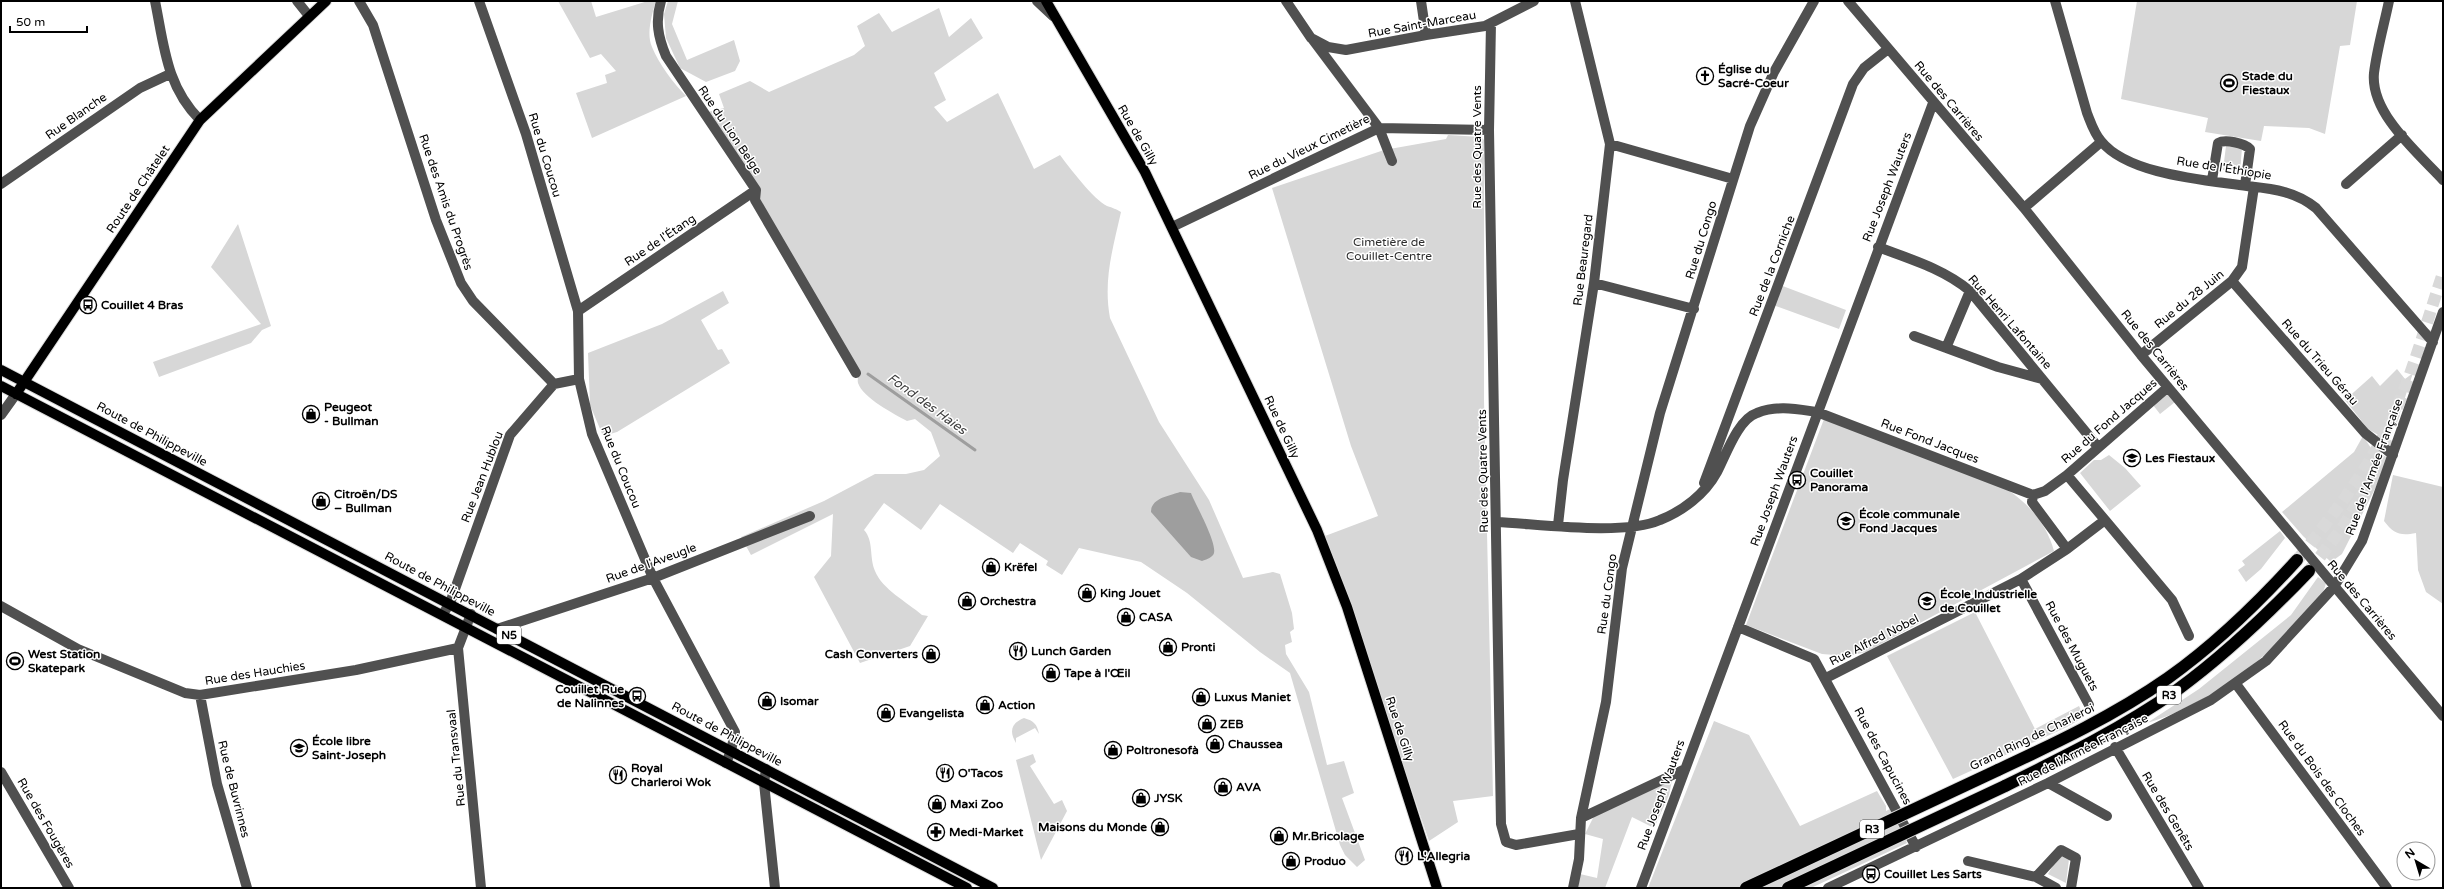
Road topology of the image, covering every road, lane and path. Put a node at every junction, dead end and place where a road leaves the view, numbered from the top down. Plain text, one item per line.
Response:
1 (156, 1) edge
2 (297, 1) edge
3 (326, 1) edge
4 (359, 1) edge
5 (480, 1) edge
6 (661, 1) edge
7 (1037, 1) edge
8 (1046, 1) edge
9 (1286, 1) edge
10 (1421, 1) edge
11 (1534, 1) edge
12 (1575, 1) edge
13 (1814, 1) edge
14 (1848, 1) edge
15 (2055, 1) edge
16 (2389, 1) edge
17 (309, 16) junction
18 (1054, 17) junction
19 (1491, 23) junction
20 (1426, 35) junction
21 (1311, 38) junction
22 (1888, 50) junction
23 (170, 74) junction
24 (1933, 103) junction
25 (200, 120) junction
26 (1379, 128) junction
27 (1489, 130) junction
28 (2402, 135) junction
29 (2101, 142) junction
30 (1610, 144) junction
31 (1392, 161) dead end
32 (1733, 179) junction
33 (2212, 180) junction
34 (2443, 180) edge
35 (1, 184) edge
36 (2346, 184) dead end
37 (2250, 186) junction
38 (756, 190) junction
39 (2024, 208) junction
40 (1172, 227) junction
41 (1878, 247) junction
42 (2232, 281) junction
43 (1594, 283) junction
44 (1970, 291) junction
45 (1694, 309) junction
46 (578, 311) junction
47 (2443, 312) edge
48 (1914, 336) dead end
49 (2433, 342) junction
50 (1946, 348) junction
51 (2141, 355) junction
52 (1, 370) edge
53 (856, 373) dead end
54 (579, 379) junction
55 (2042, 379) junction
56 (25, 382) junction
57 (554, 384) junction
58 (1, 386) edge
59 (2168, 387) junction
60 (16, 394) junction
61 (1817, 412) junction
62 (1, 415) edge
63 (2098, 447) junction
64 (2393, 455) junction
65 (2067, 474) junction
66 (2033, 495) junction
67 (1693, 501) junction
68 (810, 516) dead end
69 (2105, 520) junction
70 (1497, 522) junction
71 (1558, 525) junction
72 (1632, 528) junction
73 (2067, 549) junction
74 (2298, 560) tunnel mouth
75 (2309, 571) tunnel mouth
76 (653, 578) junction
77 (2021, 579) junction
78 (2334, 587) junction
79 (450, 603) junction
80 (1, 606) edge
81 (443, 614) junction
82 (471, 614) junction
83 (465, 626) junction
84 (1738, 627) junction
85 (497, 629) junction
86 (2189, 636) dead end
87 (458, 648) junction
88 (1826, 678) junction
89 (2236, 684) junction
90 (200, 696) junction
91 (2089, 705) dead end
92 (2443, 716) edge
93 (2115, 747) junction
94 (731, 751) junction
95 (726, 763) junction
96 (766, 769) junction
97 (1684, 770) junction
98 (1, 772) edge
99 (764, 783) junction
100 (2048, 783) junction
101 (2107, 816) dead end
102 (1582, 818) junction
103 (1579, 834) junction
104 (1916, 847) junction
105 (1968, 861) dead end
106 (2036, 877) junction
107 (69, 888) edge
108 (247, 888) edge
109 (481, 888) edge
110 (775, 888) edge
111 (967, 888) edge
112 (993, 888) edge
113 (1437, 888) edge
114 (1573, 888) edge
115 (1641, 888) edge
116 (1746, 888) edge
117 (1788, 888) edge
118 (1828, 888) edge
119 (2056, 888) edge
120 (2071, 888) edge
121 (2199, 888) edge
122 (2387, 888) edge

1 - 23 street
2 - 17 street
3 - 17 main road, Route de Châtelet
4 - 57 street, Rue des Amis du Progrès
5 - 46 street, Rue du Coucou
6 - 38 street, Rue du Lion Belge
7 - 18 street
8 - 18 main road, Rue de Gilly
9 - 21 street, Rue Saint-Marceau
10 - 20 street
11 - 19 street, Rue Saint-Marceau
12 - 30 street, Rue Beauregard
13 - 32 street, Rue du Congo
14 - 22 street, Rue des Carrières
15 - 29 street, Rue de l'Éthiopie
16 - 28 street
17 - 25 main road, Route de Châtelet
18 - 40 main road, Rue de Gilly
19 - 20 street, Rue Saint-Marceau
19 - 27 street, Rue des Quatre Vents
20 - 21 street, Rue Saint-Marceau
21 - 26 street, Rue Saint-Marceau
22 - 24 street, Rue des Carrières
22 - 67 street, Rue de la Corniche
23 - 25 street
23 - 35 street, Rue Blanche
24 - 39 street, Rue des Carrières
24 - 41 street, Rue Joseph Wauters
25 - 56 main road, Route de Châtelet
26 - 27 street, Rue du Vieux Cimetière
26 - 31 street, Rue Saint-Marceau
26 - 40 street, Rue du Vieux Cimetière
27 - 70 street, Rue des Quatre Vents
28 - 34 street
28 - 36 street
29 - 33 street, Rue de l'Éthiopie
29 - 39 street
30 - 32 street
30 - 43 street, Rue Beauregard
32 - 45 street, Rue du Congo
33 - 37 street, Rue de l'Éthiopie
33 - 37 street, Rue du 28 Juin
37 - 42 street, Rue du 28 Juin
37 - 49 street, Rue de l'Éthiopie
38 - 46 street, Rue de l'Étang
38 - 53 street, Rue du Lion Belge
39 - 51 street, Rue des Carrières
40 - 113 main road, Rue de Gilly
41 - 44 street, Rue Henri Lafontaine
41 - 61 street, Rue Joseph Wauters
42 - 51 street, Rue du 28 Juin
42 - 64 street, Rue du Trieu Gérau
43 - 45 street
43 - 71 street, Rue Beauregard
44 - 50 street
44 - 55 street, Rue Henri Lafontaine
45 - 72 street, Rue du Congo
46 - 54 street, Rue du Coucou
47 - 49 street, Rue de l'Armée Française
48 - 50 street
49 - 64 street, Rue de l'Armée Française
50 - 55 street
51 - 59 street, Rue des Carrières
52 - 56 main road, Route de Philippeville / N5
54 - 57 street
54 - 76 street, Rue du Coucou
55 - 63 street, Rue Henri Lafontaine
56 - 60 main road, Route de Châtelet
56 - 79 main road, Route de Philippeville / N5
57 - 79 street, Rue Jean Hublou
58 - 60 main road, Route de Philippeville / N5
59 - 63 street, Rue du Fond Jacques
59 - 78 street, Rue des Carrières
60 - 62 street, Route de Châtelet
60 - 81 main road, Route de Philippeville / N5
61 - 66 street, Rue Fond Jacques
61 - 67 street, Rue Fond Jacques
61 - 84 street, Rue Joseph Wauters
63 - 65 street, Rue du Fond Jacques
64 - 78 street, Rue de l'Armée Française
65 - 66 street, Rue du Fond Jacques
65 - 69 street
66 - 73 street
67 - 72 street
68 - 76 street, Rue de l'Aveugle
69 - 73 street, Rue Alfred Nobel
69 - 86 street
70 - 71 street
70 - 103 street, Rue des Quatre Vents
71 - 72 street
72 - 102 street, Rue du Congo
73 - 77 street, Rue Alfred Nobel
74 - 116 highway, Grand Ring de Charleroi / R3, bridge
75 - 117 highway, R3, bridge
76 - 85 street, Rue de l'Aveugle
76 - 94 street, Rue du Coucou
77 - 88 street, Rue Alfred Nobel
77 - 91 street, Rue des Muguets
78 - 89 street, Rue de l'Armée Française
78 - 92 street, Rue des Carrières
79 - 81 street, Rue Jean Hublou
79 - 82 main road, Route de Philippeville / N5
80 - 90 street, Rue des Hauchies
81 - 83 main road, Route de Philippeville / N5
82 - 83 street
82 - 85 main road, Route de Philippeville / N5
83 - 87 street, Rue du Transvaal
83 - 95 main road, Route de Philippeville / N5
84 - 88 street, Rue Alfred Nobel
84 - 97 street, Rue Joseph Wauters
85 - 94 main road, Route de Philippeville / N5
87 - 90 street, Rue des Hauchies
87 - 109 street, Rue du Transvaal
88 - 104 street, Rue des Capucines
89 - 93 street, Rue de l'Armée Française
89 - 122 street, Rue du Bois des Cloches
90 - 108 street, Rue de Buvrinnes
93 - 100 street, Rue de l'Armée Française
93 - 121 street, Rue des Genêts
94 - 95 street, Rue du Coucou
94 - 96 main road, Route de Philippeville / N5
95 - 99 main road, Route de Philippeville / N5
96 - 99 street
96 - 112 main road, Route de Philippeville / N5
97 - 102 street
97 - 115 street, Rue Joseph Wauters
98 - 107 street, Rue des Fougères
99 - 110 street
99 - 111 main road, Route de Philippeville / N5
100 - 101 street
100 - 104 street, Rue de l'Armée Française
102 - 103 street, Rue du Congo
103 - 114 street, Rue du Congo
104 - 118 street, Rue de l'Armée Française
105 - 106 street
106 - 119 street
106 - 120 street

